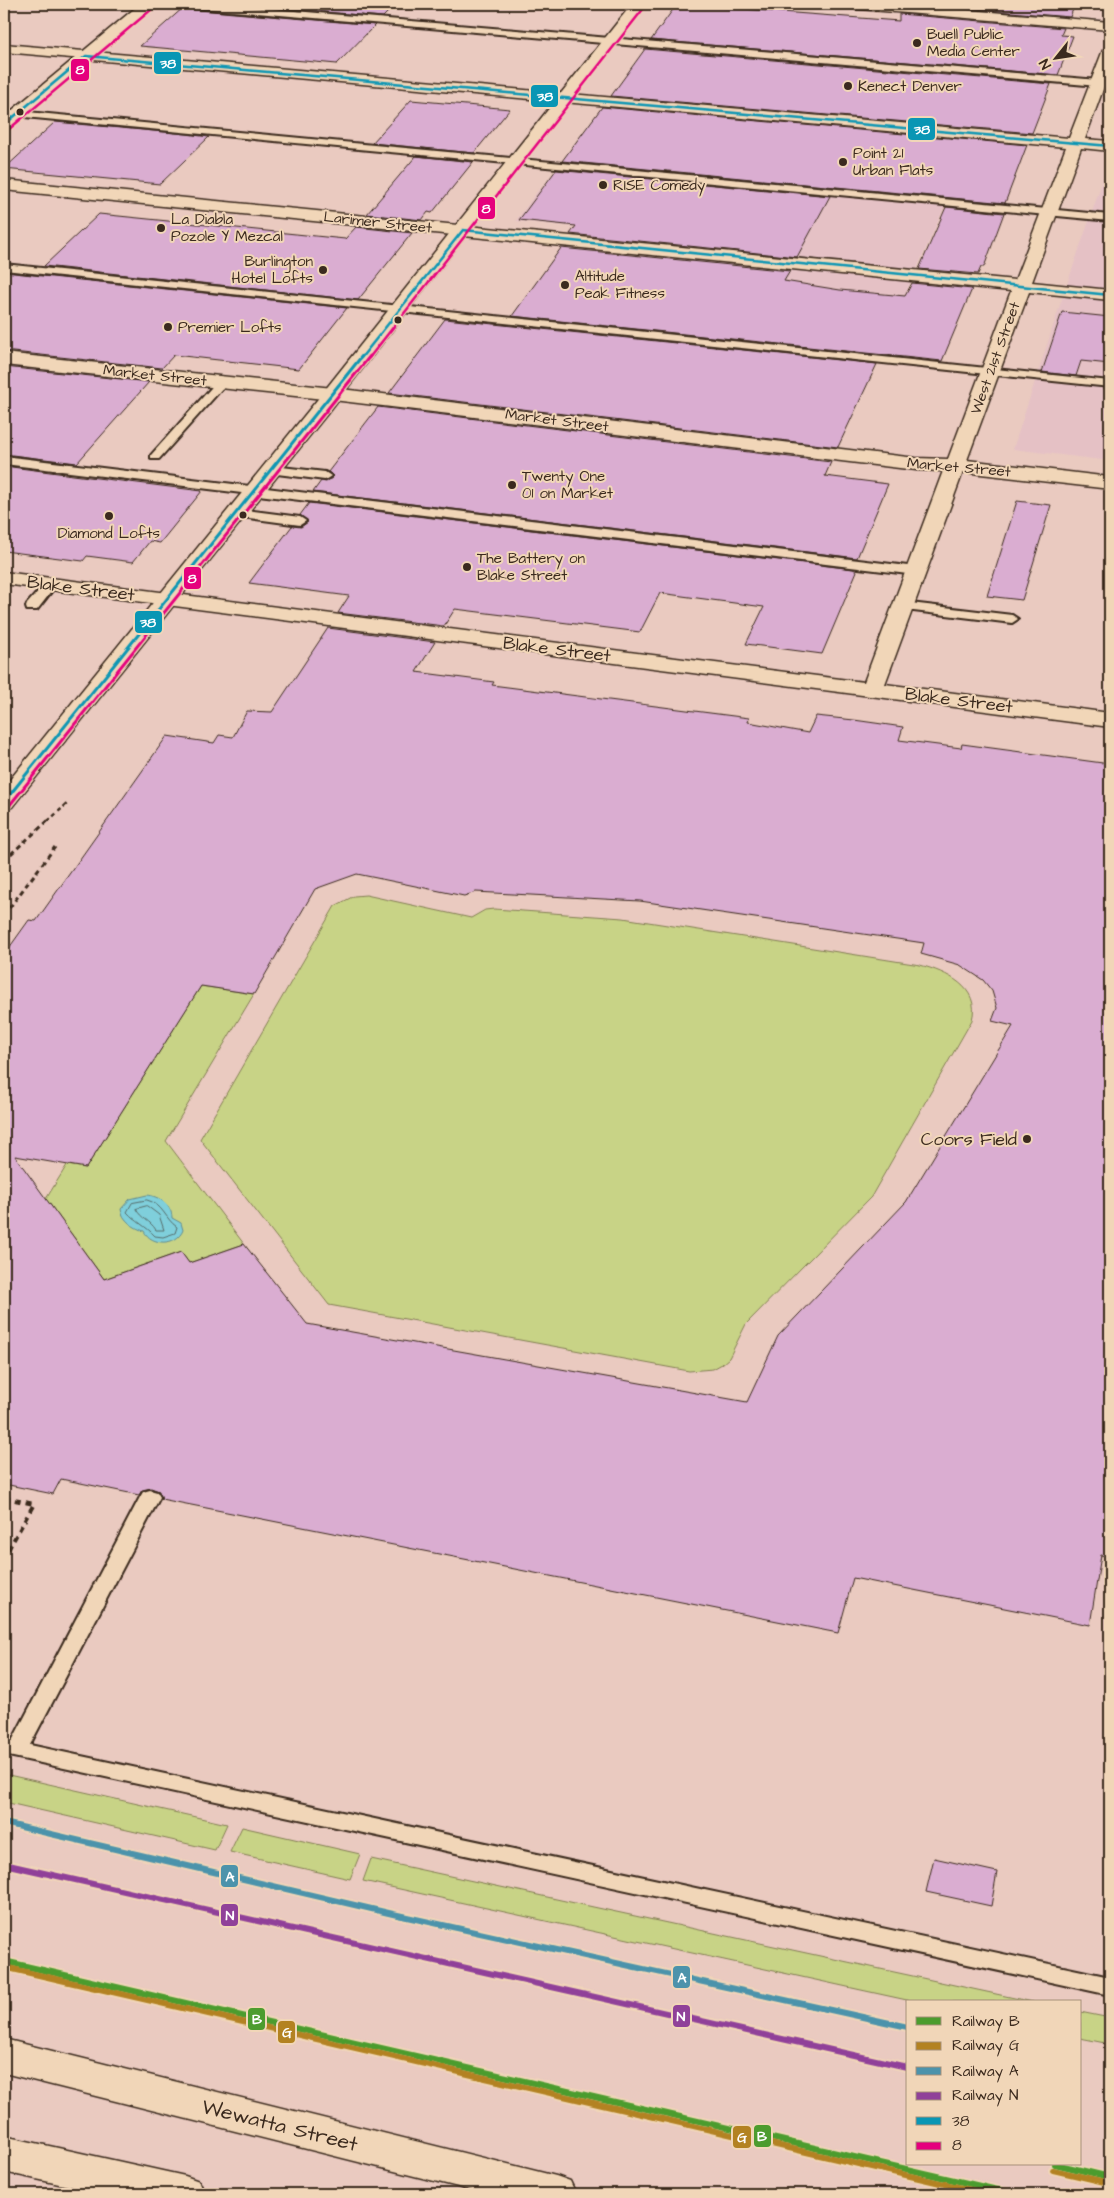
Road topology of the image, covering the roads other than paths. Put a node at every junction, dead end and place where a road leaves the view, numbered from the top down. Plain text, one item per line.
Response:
1 (148, 4) edge
2 (187, 4) edge
3 (639, 4) edge
4 (847, 4) edge
5 (1110, 26) edge
6 (610, 41) junction
7 (4, 48) edge
8 (1110, 50) edge
9 (86, 56) junction
10 (1098, 83) junction
11 (566, 98) junction
12 (18, 114) junction
13 (4, 125) edge
14 (1076, 143) junction
15 (1110, 146) edge
16 (517, 161) junction
17 (4, 185) edge
18 (1049, 212) junction
19 (1110, 218) edge
20 (464, 230) junction
21 (4, 267) edge
22 (1021, 286) junction
23 (1110, 295) edge
24 (401, 309) junction
25 (4, 359) edge
26 (990, 372) junction
27 (223, 381) junction
28 (1110, 384) edge
29 (333, 394) junction
30 (155, 458) dead end
31 (4, 460) edge
32 (955, 465) junction
33 (273, 470) junction
34 (324, 476) dead end
35 (1110, 482) edge
36 (256, 491) junction
37 (238, 513) junction
38 (300, 521) dead end
39 (916, 571) junction
40 (4, 578) edge
41 (51, 584) junction
42 (169, 599) junction
43 (902, 606) junction
44 (32, 607) dead end
45 (1012, 619) dead end
46 (872, 689) junction
47 (1110, 720) edge
48 (4, 802) edge
49 (150, 1497) dead end
50 (11, 1748) edge
51 (1110, 1986) edge
52 (4, 2056) edge
53 (4, 2154) edge
54 (185, 2194) edge
55 (556, 2194) edge

1 - 9 street
2 - 6 lane
3 - 6 street
4 - 5 street
6 - 10 lane
6 - 11 street
7 - 9 street
8 - 10 street, West 21st Street
9 - 11 street
9 - 12 street
10 - 14 street, West 21st Street
11 - 14 street
11 - 16 street
12 - 13 street
12 - 16 lane
14 - 15 street
14 - 18 street, West 21st Street
16 - 18 lane
16 - 20 street
17 - 20 street, Larimer Street
18 - 19 lane
18 - 22 street, West 21st Street
20 - 22 street, Larimer Street
20 - 24 street
21 - 24 lane
22 - 23 street, Larimer Street
22 - 26 street, West 21st Street
24 - 26 lane
24 - 29 street
25 - 27 street, Market Street
26 - 28 lane
26 - 32 street, West 21st Street
27 - 29 street, Market Street
27 - 30 lane
29 - 32 street, Market Street
29 - 33 street
31 - 36 lane
32 - 35 street, Market Street
32 - 39 street, West 21st Street
33 - 34 lane
33 - 36 street
36 - 37 street
36 - 39 lane
37 - 38 lane
37 - 42 street
39 - 43 street, West 21st Street
40 - 41 street, Blake Street
41 - 42 street, Blake Street
41 - 44 lane
42 - 46 street, Blake Street
42 - 48 street
43 - 45 lane
43 - 46 street, West 21st Street
46 - 47 street, Blake Street
49 - 50 lane
50 - 51 lane
52 - 55 street, Wewatta Street
53 - 54 street

